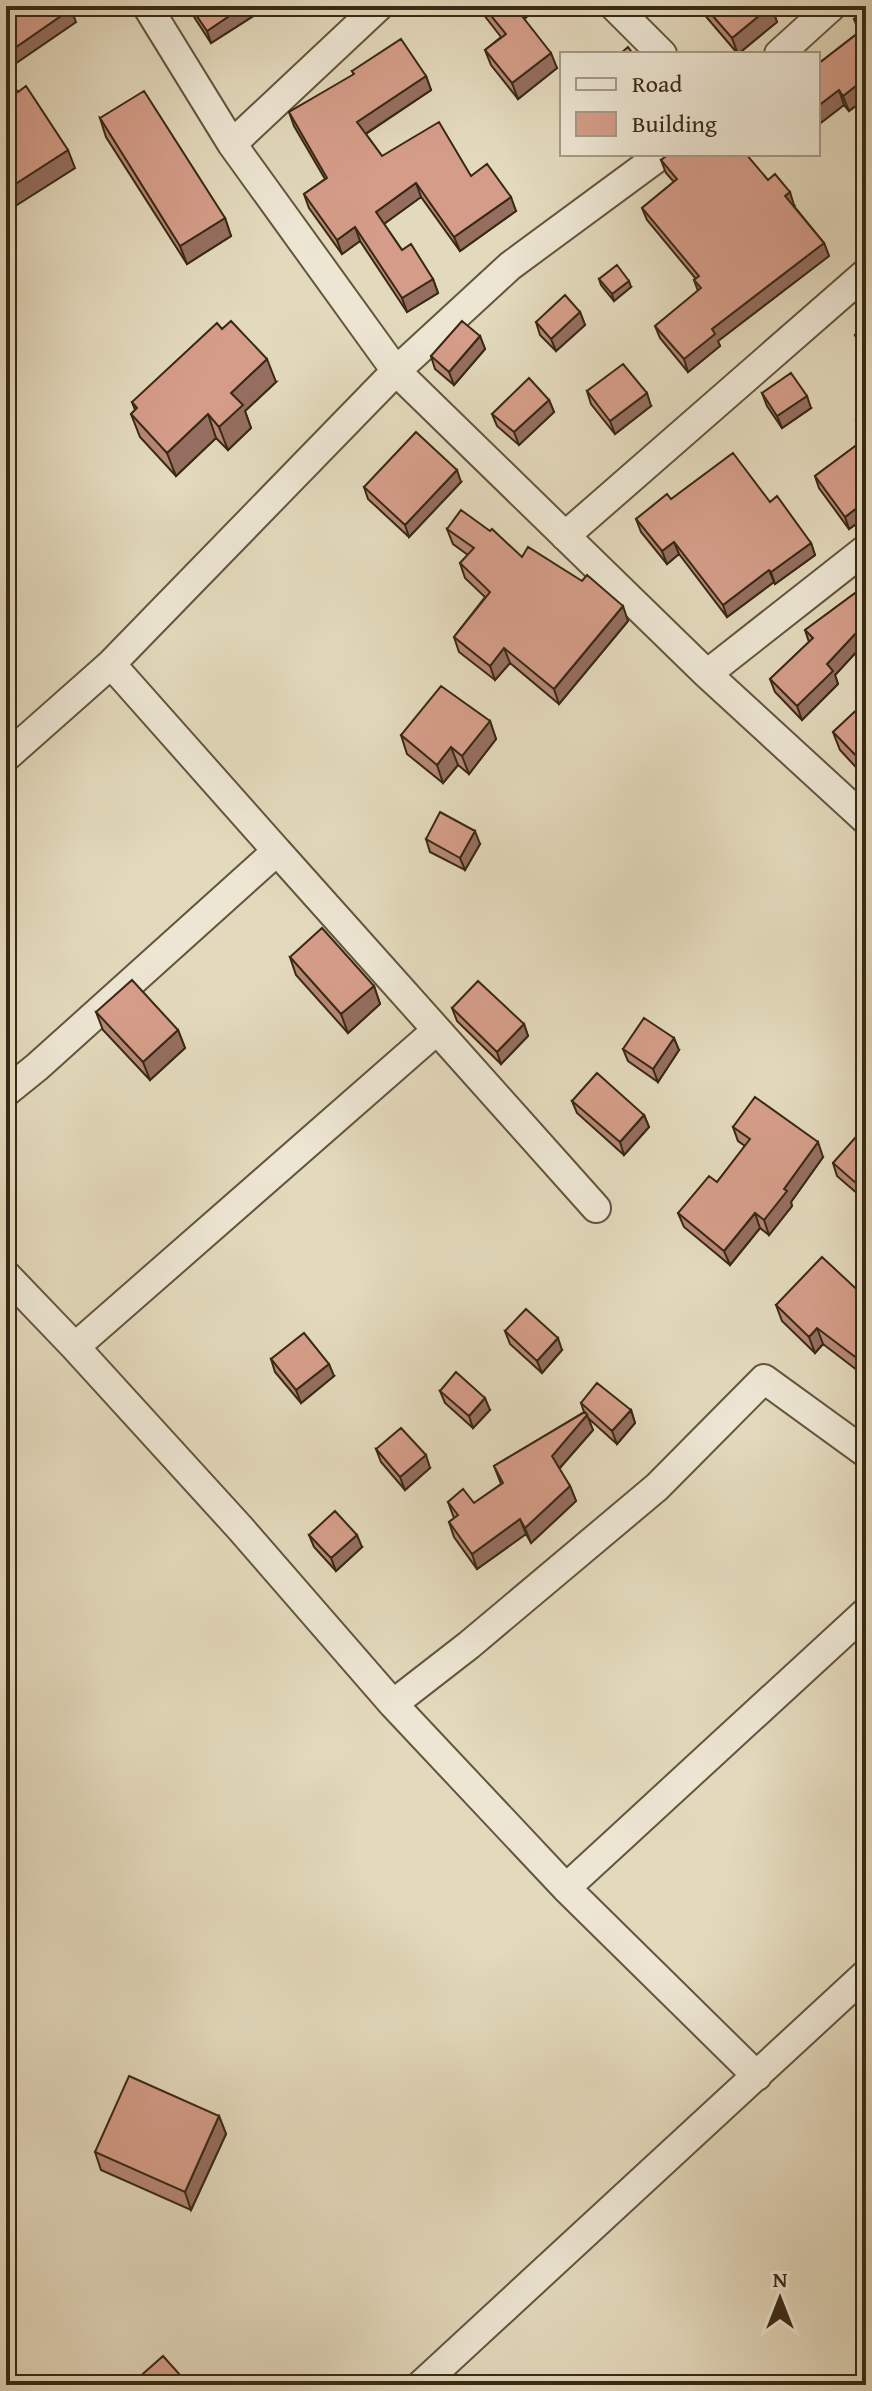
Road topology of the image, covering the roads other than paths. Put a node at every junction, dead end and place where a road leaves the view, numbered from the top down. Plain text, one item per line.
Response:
1 (147, 6) edge
2 (379, 6) edge
3 (614, 6) edge
4 (832, 6) edge
5 (660, 52) edge
6 (781, 52) edge
7 (232, 144) junction
8 (659, 156) edge
9 (866, 273) edge
10 (396, 371) junction
11 (565, 536) junction
12 (866, 549) edge
13 (111, 664) junction
14 (707, 674) junction
15 (6, 757) edge
16 (866, 820) edge
17 (277, 851) junction
18 (437, 1030) junction
19 (6, 1092) edge
20 (596, 1208) dead end
21 (6, 1275) edge
22 (75, 1347) junction
23 (866, 1453) edge
24 (866, 1612) edge
25 (393, 1704) junction
26 (566, 1888) junction
27 (866, 1974) edge
28 (757, 2076) junction
29 (421, 2385) edge

1 - 7 street
2 - 7 street
3 - 5 street
4 - 6 street
7 - 10 street
8 - 10 street
9 - 11 street
10 - 11 street
10 - 13 street
11 - 14 street
12 - 14 street
13 - 15 street
13 - 17 street
14 - 16 street
17 - 18 street
17 - 19 street
18 - 20 street
18 - 22 street
21 - 22 street
22 - 25 street
23 - 25 street
24 - 26 street
25 - 26 street
26 - 28 street
27 - 28 street
28 - 29 street

